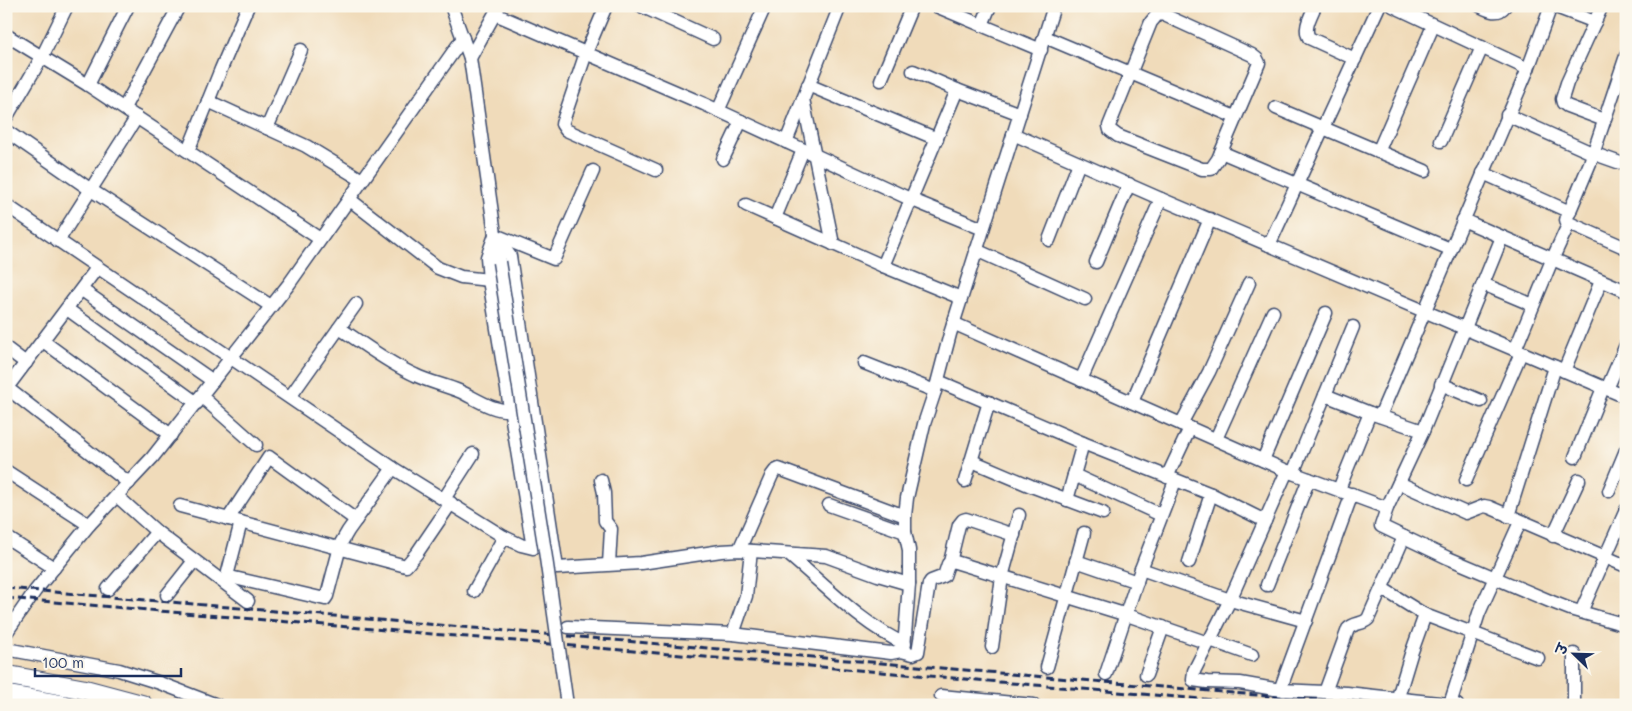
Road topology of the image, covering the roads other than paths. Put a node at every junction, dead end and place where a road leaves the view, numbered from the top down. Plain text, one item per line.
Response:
1 (68, 6) edge
2 (128, 6) edge
3 (179, 6) edge
4 (248, 6) edge
5 (451, 6) edge
6 (606, 6) edge
7 (640, 6) edge
8 (765, 6) edge
9 (840, 6) edge
10 (912, 6) edge
11 (936, 6) edge
12 (990, 6) edge
13 (1054, 6) edge
14 (1315, 6) edge
15 (1379, 6) edge
16 (1392, 6) edge
17 (1480, 6) edge
18 (1505, 6) edge
19 (1552, 6) edge
20 (1602, 6) edge
21 (497, 10) edge
22 (1160, 10) edge
23 (1595, 22) junction
24 (982, 25) junction
25 (1432, 26) junction
26 (6, 35) edge
27 (463, 38) junction
28 (713, 39) dead end
29 (1043, 44) junction
30 (1482, 47) junction
31 (301, 50) dead end
32 (586, 53) junction
33 (1626, 56) edge
34 (42, 57) junction
35 (470, 58) junction
36 (1355, 60) junction
37 (1528, 69) junction
38 (913, 71) dead end
39 (1129, 74) junction
40 (881, 80) dead end
41 (1621, 84) edge
42 (88, 85) junction
43 (808, 85) junction
44 (957, 90) junction
45 (803, 99) junction
46 (208, 101) junction
47 (124, 108) junction
48 (1276, 108) dead end
49 (718, 111) junction
50 (1020, 114) junction
51 (1507, 115) junction
52 (137, 117) junction
53 (1235, 117) junction
54 (6, 118) edge
55 (1604, 120) junction
56 (740, 121) junction
57 (267, 128) junction
58 (1322, 128) junction
59 (6, 130) edge
60 (1014, 134) junction
61 (937, 140) junction
62 (1442, 141) dead end
63 (786, 142) junction
64 (803, 150) junction
65 (188, 151) junction
66 (1221, 152) junction
67 (1378, 152) junction
68 (1592, 153) junction
69 (815, 156) junction
70 (723, 159) dead end
71 (1079, 163) junction
72 (1626, 165) edge
73 (656, 170) dead end
74 (593, 171) dead end
75 (1425, 171) dead end
76 (1483, 173) junction
77 (362, 180) junction
78 (1129, 184) junction
79 (1296, 184) junction
80 (91, 190) junction
81 (349, 199) junction
82 (910, 199) junction
83 (1161, 199) junction
84 (6, 205) edge
85 (746, 205) dead end
86 (775, 218) junction
87 (1569, 218) junction
88 (1210, 219) junction
89 (1462, 220) junction
90 (983, 229) junction
91 (495, 235) junction
92 (1502, 237) junction
93 (320, 239) junction
94 (1049, 240) dead end
95 (58, 242) junction
96 (832, 244) junction
97 (1268, 245) junction
98 (1626, 248) edge
99 (1450, 249) junction
100 (976, 250) junction
101 (1552, 260) junction
102 (1096, 262) dead end
103 (883, 266) junction
104 (97, 268) junction
105 (489, 280) junction
106 (1601, 281) junction
107 (1249, 283) dead end
108 (1483, 284) junction
109 (82, 290) junction
110 (1626, 291) edge
111 (961, 298) junction
112 (1085, 300) dead end
113 (356, 304) dead end
114 (1533, 305) junction
115 (271, 306) junction
116 (67, 309) junction
117 (1273, 312) dead end
118 (1423, 312) junction
119 (1326, 313) dead end
120 (953, 323) junction
121 (1354, 327) dead end
122 (339, 328) junction
123 (1464, 329) junction
124 (43, 341) junction
125 (1626, 345) edge
126 (6, 348) edge
127 (1518, 352) junction
128 (231, 357) junction
129 (26, 363) junction
130 (864, 363) dead end
131 (1559, 369) junction
132 (1081, 380) junction
133 (214, 381) junction
134 (1441, 384) junction
135 (937, 386) junction
136 (1605, 388) junction
137 (7, 389) edge
138 (1326, 395) junction
139 (290, 397) junction
140 (1626, 398) edge
141 (199, 400) junction
142 (1481, 401) dead end
143 (989, 402) junction
144 (1132, 402) junction
145 (509, 410) junction
146 (1375, 414) junction
147 (1185, 426) junction
148 (1423, 431) junction
149 (171, 435) junction
150 (1216, 439) junction
151 (1083, 443) junction
152 (256, 445) dead end
153 (1626, 450) edge
154 (473, 454) dead end
155 (1575, 456) dead end
156 (1264, 460) junction
157 (972, 461) junction
158 (393, 468) junction
159 (6, 471) edge
160 (1290, 472) junction
161 (1074, 475) junction
162 (1171, 479) junction
163 (1309, 479) junction
164 (602, 480) dead end
165 (1466, 480) dead end
166 (1579, 480) dead end
167 (965, 481) dead end
168 (129, 483) junction
169 (1399, 483) junction
170 (1339, 490) junction
171 (1609, 491) dead end
172 (1211, 494) junction
173 (1352, 494) junction
174 (117, 496) junction
175 (1067, 500) junction
176 (448, 501) junction
177 (829, 505) dead end
178 (180, 506) dead end
179 (1386, 508) junction
180 (1626, 510) edge
181 (1103, 513) dead end
182 (1020, 514) dead end
183 (1161, 515) junction
184 (905, 516) junction
185 (1508, 516) junction
186 (228, 519) junction
187 (356, 520) junction
188 (1265, 521) junction
189 (241, 522) junction
190 (1520, 522) junction
191 (89, 525) junction
192 (157, 532) junction
193 (905, 532) junction
194 (1084, 532) dead end
195 (1014, 536) junction
196 (1553, 536) junction
197 (6, 537) edge
198 (504, 537) junction
199 (1404, 537) junction
200 (338, 549) junction
201 (745, 551) junction
202 (789, 555) junction
203 (1604, 557) junction
204 (1076, 561) junction
205 (194, 562) junction
206 (950, 562) junction
207 (1188, 562) dead end
208 (609, 564) junction
209 (1626, 566) edge
210 (54, 568) junction
211 (1141, 569) junction
212 (1002, 577) junction
213 (1494, 578) junction
214 (1137, 582) junction
215 (909, 584) junction
216 (1267, 585) dead end
217 (108, 589) dead end
218 (1383, 589) junction
219 (474, 591) dead end
220 (167, 595) dead end
221 (1067, 597) junction
222 (1230, 600) junction
223 (248, 601) dead end
224 (1581, 612) junction
225 (1127, 615) junction
226 (1425, 615) junction
227 (1306, 621) junction
228 (1626, 625) edge
229 (568, 627) dead end
230 (1163, 627) junction
231 (6, 633) edge
232 (733, 634) junction
233 (1472, 634) junction
234 (1209, 642) junction
235 (903, 647) junction
236 (992, 647) dead end
237 (6, 649) edge
238 (1574, 654) dead end
239 (1252, 655) dead end
240 (1538, 658) dead end
241 (1047, 667) dead end
242 (1106, 674) dead end
243 (6, 675) edge
244 (1146, 675) dead end
245 (1280, 690) junction
246 (1325, 692) junction
247 (6, 696) edge
248 (941, 696) dead end
249 (1398, 697) junction
250 (1453, 704) edge
251 (64, 705) edge
252 (143, 705) edge
253 (217, 705) edge
254 (567, 705) edge
255 (1034, 705) edge
256 (1574, 705) edge

1 - 34 street
2 - 42 street
3 - 47 street
4 - 46 street
5 - 27 street
6 - 32 street
7 - 28 street
8 - 49 street
9 - 43 street
10 - 40 street
11 - 24 street
12 - 24 street
13 - 29 street
14 - 36 street
15 - 36 street
16 - 25 street
17 - 18 street
19 - 23 street
19 - 37 street
20 - 23 street
21 - 32 street
21 - 35 street
22 - 39 street
22 - 53 street
23 - 55 street
24 - 29 street
25 - 30 street
25 - 67 street
26 - 34 street
27 - 35 street
27 - 77 street
29 - 39 street
29 - 50 street
30 - 37 street
30 - 62 street
31 - 57 street
32 - 49 street
32 - 73 street
33 - 41 street
34 - 42 street
34 - 54 street
35 - 91 street
36 - 58 street
37 - 51 street
38 - 44 street
39 - 53 street
39 - 66 street
41 - 55 street
42 - 47 street
43 - 45 street
43 - 61 street
44 - 50 street
44 - 61 street
45 - 63 street
45 - 69 street
46 - 57 street
46 - 65 street
47 - 52 street
48 - 58 street
49 - 56 street
50 - 60 street
51 - 68 street
51 - 76 street
52 - 65 street
52 - 80 street
53 - 66 street
55 - 68 street
56 - 63 street
56 - 70 street
57 - 77 street
58 - 67 street
58 - 79 street
59 - 80 street
60 - 71 street
60 - 90 street
61 - 82 street
63 - 64 street
64 - 69 street
64 - 86 street
65 - 93 street
66 - 79 street
67 - 75 street
68 - 72 street
68 - 87 street
69 - 82 street
69 - 96 street
71 - 78 street
71 - 94 street
74 - 91 street
76 - 87 street
76 - 89 street
77 - 81 street
78 - 83 street
78 - 102 street
79 - 97 street
79 - 99 street
80 - 95 street
80 - 115 street
81 - 93 street
81 - 105 street
82 - 90 street
82 - 103 street
83 - 88 street
83 - 132 street
84 - 95 street
85 - 86 street
86 - 96 street
87 - 98 street
87 - 101 street
88 - 97 street
88 - 144 street
89 - 92 street
89 - 99 street
90 - 100 street
91 - 105 street
91 - 208 street
91 - 254 street, bridge
92 - 101 street
92 - 108 street
93 - 115 street
95 - 104 street
96 - 103 street
97 - 118 street
99 - 118 street
100 - 111 street
100 - 112 street
101 - 106 street
101 - 114 street
103 - 111 street
104 - 109 street
104 - 128 street
105 - 145 street
106 - 110 street
106 - 131 street
107 - 147 street
108 - 114 street
108 - 123 street
109 - 116 street
109 - 133 street
111 - 120 street
113 - 122 street
114 - 127 street
115 - 128 street
116 - 124 street
116 - 141 street
117 - 150 street
118 - 123 street
118 - 146 street
119 - 156 street
120 - 132 street
120 - 135 street
121 - 138 street
122 - 139 street
122 - 145 street
123 - 127 street
123 - 134 street
124 - 129 street
124 - 149 street
125 - 136 street
126 - 129 street
127 - 131 street
127 - 165 street
128 - 133 street
128 - 139 street
129 - 137 street
130 - 135 street
131 - 136 street
131 - 185 street
132 - 144 street
133 - 141 street
134 - 142 street
134 - 148 street
135 - 143 street
135 - 184 street
136 - 140 street
136 - 155 street
137 - 168 street
138 - 146 street
138 - 160 street
139 - 158 street
141 - 149 street
141 - 152 street
143 - 151 street
143 - 157 street
144 - 147 street
145 - 198 street
146 - 148 street
146 - 170 street
147 - 150 street
147 - 162 street
148 - 169 street
149 - 168 street
150 - 156 street
151 - 161 street
151 - 162 street
153 - 171 street
154 - 176 street
156 - 160 street
157 - 167 street
157 - 175 street
158 - 176 street
158 - 187 street
159 - 191 street
160 - 163 street
160 - 188 street
161 - 175 street
161 - 183 street
162 - 172 street
162 - 183 street
163 - 170 street
163 - 216 street
164 - 208 street
166 - 196 street
168 - 174 street
169 - 179 street
169 - 185 street
170 - 173 street
172 - 188 street
172 - 207 street
173 - 179 street
173 - 227 street
174 - 191 street
174 - 192 street
175 - 181 street
176 - 198 street
176 - 200 street
177 - 193 street
178 - 186 street
179 - 199 street
180 - 203 street
182 - 195 street
183 - 211 street
184 - 193 street
184 - 201 street
185 - 190 street
186 - 187 street
186 - 189 street
187 - 200 street
188 - 222 street
189 - 200 street
189 - 200 street
190 - 196 street
190 - 213 street
191 - 210 street
192 - 205 street
192 - 217 street
193 - 215 street
194 - 204 street
195 - 206 street
195 - 212 street
196 - 203 street
197 - 210 street
198 - 219 street
199 - 213 street
199 - 218 street
201 - 202 street
201 - 208 street
201 - 232 street
202 - 215 street
202 - 235 street
203 - 209 street
203 - 224 street
204 - 214 street
204 - 221 street
205 - 220 street
205 - 223 street
206 - 212 street
206 - 235 street
210 - 231 street
211 - 214 street
211 - 222 street
212 - 221 street
212 - 236 street
213 - 224 street
213 - 233 street
214 - 225 street
215 - 235 street
218 - 226 street
218 - 246 street
221 - 225 street
221 - 241 street
222 - 227 street
222 - 234 street
224 - 228 street
225 - 230 street
225 - 242 street
226 - 233 street
226 - 249 street
227 - 245 street
229 - 232 street
230 - 234 street
230 - 244 street
232 - 235 street
233 - 240 street
233 - 250 street
234 - 239 street
234 - 245 street
237 - 253 street
238 - 256 street
243 - 252 highway
245 - 246 street
246 - 249 street
247 - 251 highway
248 - 255 street
249 - 250 street

